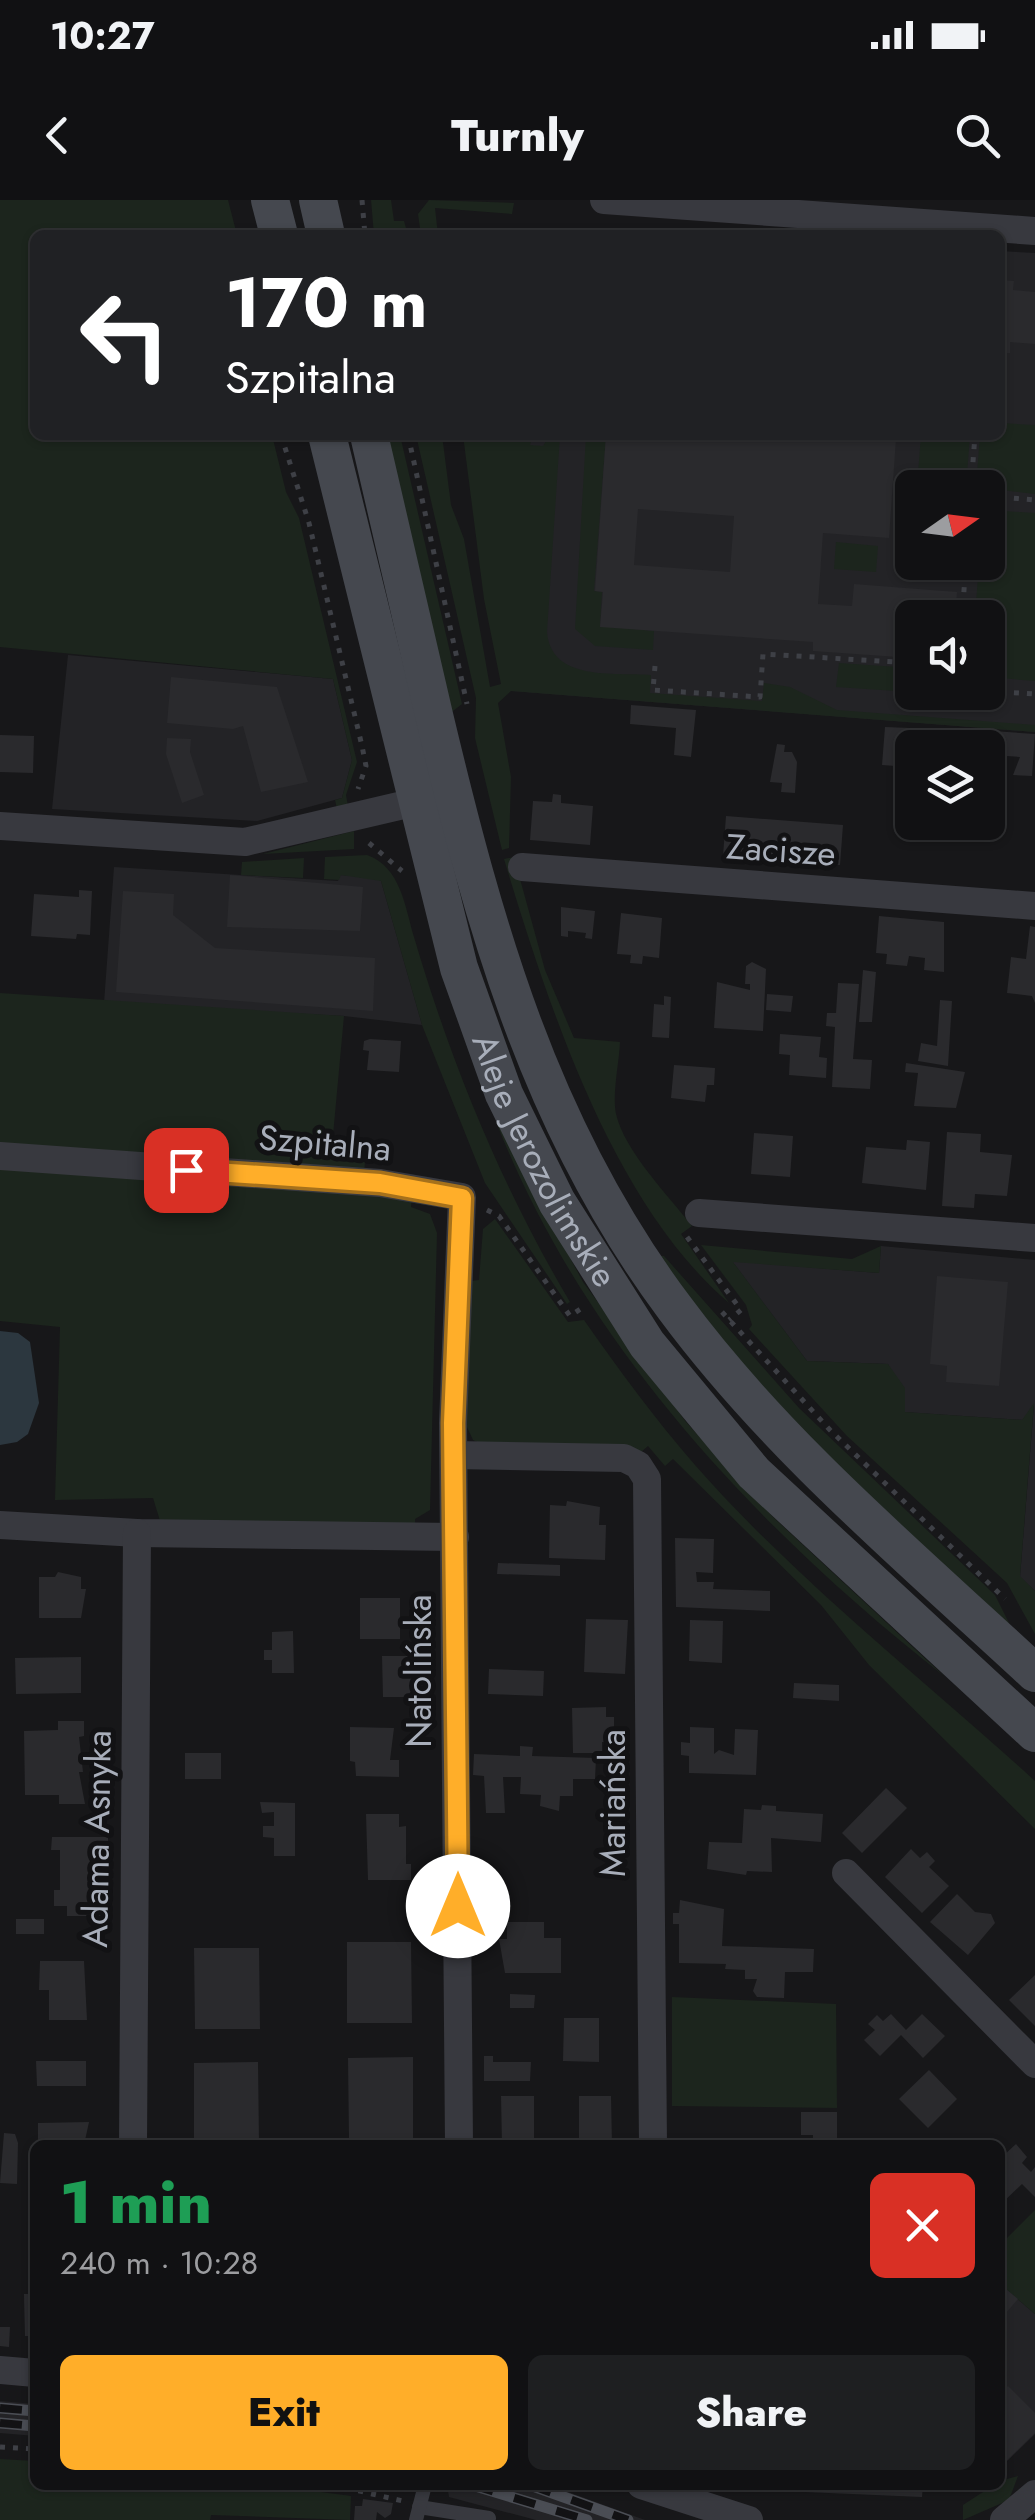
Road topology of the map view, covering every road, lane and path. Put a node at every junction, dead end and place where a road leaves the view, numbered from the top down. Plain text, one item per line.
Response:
1 (270, 200) edge
2 (318, 200) edge
3 (362, 200) edge
4 (604, 200) edge
5 (682, 203) edge
6 (990, 214) edge
7 (278, 230) edge
8 (325, 230) edge
9 (365, 230) edge
10 (1035, 231) edge
11 (282, 440) edge
12 (328, 440) edge
13 (371, 440) edge
14 (409, 440) edge
15 (975, 440) edge
16 (973, 470) edge
17 (1005, 497) edge
18 (1035, 500) edge
19 (895, 662) edge
20 (655, 666) dead end
21 (1005, 692) edge
22 (1035, 694) edge
23 (466, 718) dead end
24 (374, 756) dead end
25 (365, 758) junction
26 (356, 798) dead end
27 (416, 802) junction
28 (0, 826) edge
29 (522, 866) dead end
30 (1035, 906) edge
31 (0, 1156) edge
32 (462, 1198) joint
33 (494, 1214) dead end
34 (699, 1214) joint
35 (1035, 1238) edge
36 (585, 1306) dead end
37 (730, 1320) dead end
38 (454, 1455) junction
39 (0, 1525) edge
40 (137, 1534) junction
41 (456, 1537) junction
42 (1035, 1673) edge
43 (1035, 1734) edge
44 (846, 1873) dead end
45 (1035, 2064) edge
46 (132, 2140) edge
47 (460, 2140) edge
48 (653, 2140) edge
49 (0, 2370) edge
50 (30, 2373) edge
51 (0, 2448) edge
52 (30, 2449) edge
53 (361, 2490) edge
54 (658, 2490) edge
55 (1035, 2494) edge
56 (418, 2514) edge
57 (488, 2518) edge
58 (749, 2520) edge
59 (1004, 2520) edge

1 - 7 main road
2 - 8 main road
3 - 9 path
4 - 5 street
5 - 6 street
6 - 10 street
11 - 25 path
12 - 27 main road, Aleje Jerozolimskie
13 - 42 main road, Aleje Jerozolimskie
14 - 23 path
15 - 16 path
17 - 18 path
19 - 20 path
21 - 22 path
24 - 25 path
25 - 26 path
27 - 28 street
27 - 43 main road, Aleje Jerozolimskie
29 - 30 street, Zacisze
31 - 32 street, Szpitalna
32 - 38 street, Natolińska
33 - 36 path
34 - 35 street
34 - 37 path
38 - 41 street, Natolińska
38 - 48 street, Mariańska
39 - 40 street
40 - 41 street
40 - 46 street, Adama Asnyka
41 - 47 street, Natolińska
44 - 45 street
49 - 50 street
51 - 52 path
53 - 56 path
54 - 58 street
55 - 59 street
56 - 57 lane

